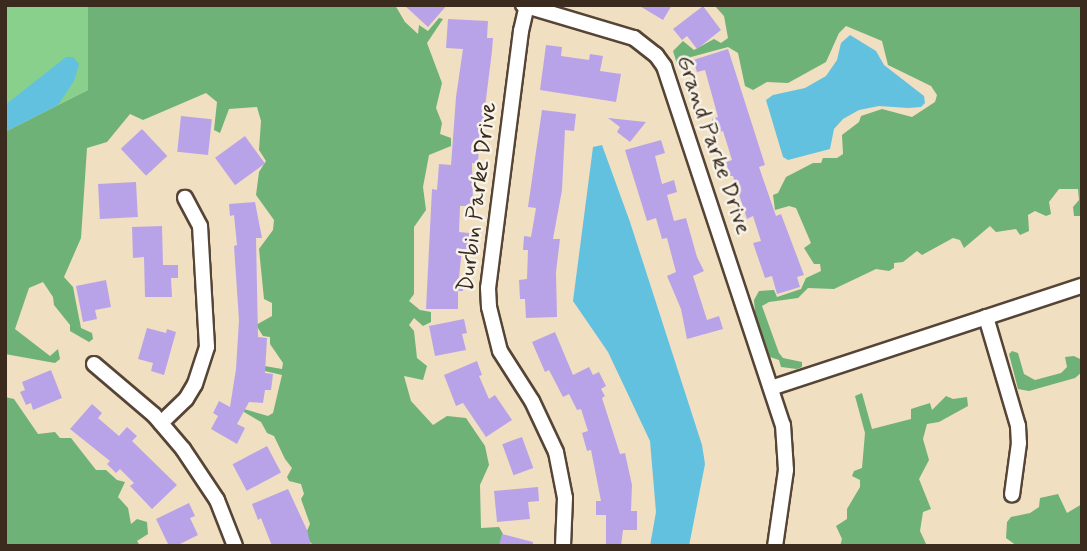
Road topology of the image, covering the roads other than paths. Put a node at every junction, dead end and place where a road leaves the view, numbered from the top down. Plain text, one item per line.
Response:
1 (526, 6) edge
2 (185, 198) dead end
3 (1082, 286) edge
4 (986, 317) junction
5 (94, 364) dead end
6 (771, 388) junction
7 (161, 423) junction
8 (1012, 495) dead end
9 (235, 546) edge
10 (564, 546) edge
11 (775, 546) edge

1 - 6 street, Grand Parke Drive
1 - 10 street, Durbin Parke Drive
2 - 7 street
3 - 4 street
4 - 6 street
4 - 8 street
5 - 7 street
6 - 11 street, Grand Parke Drive
7 - 9 street

